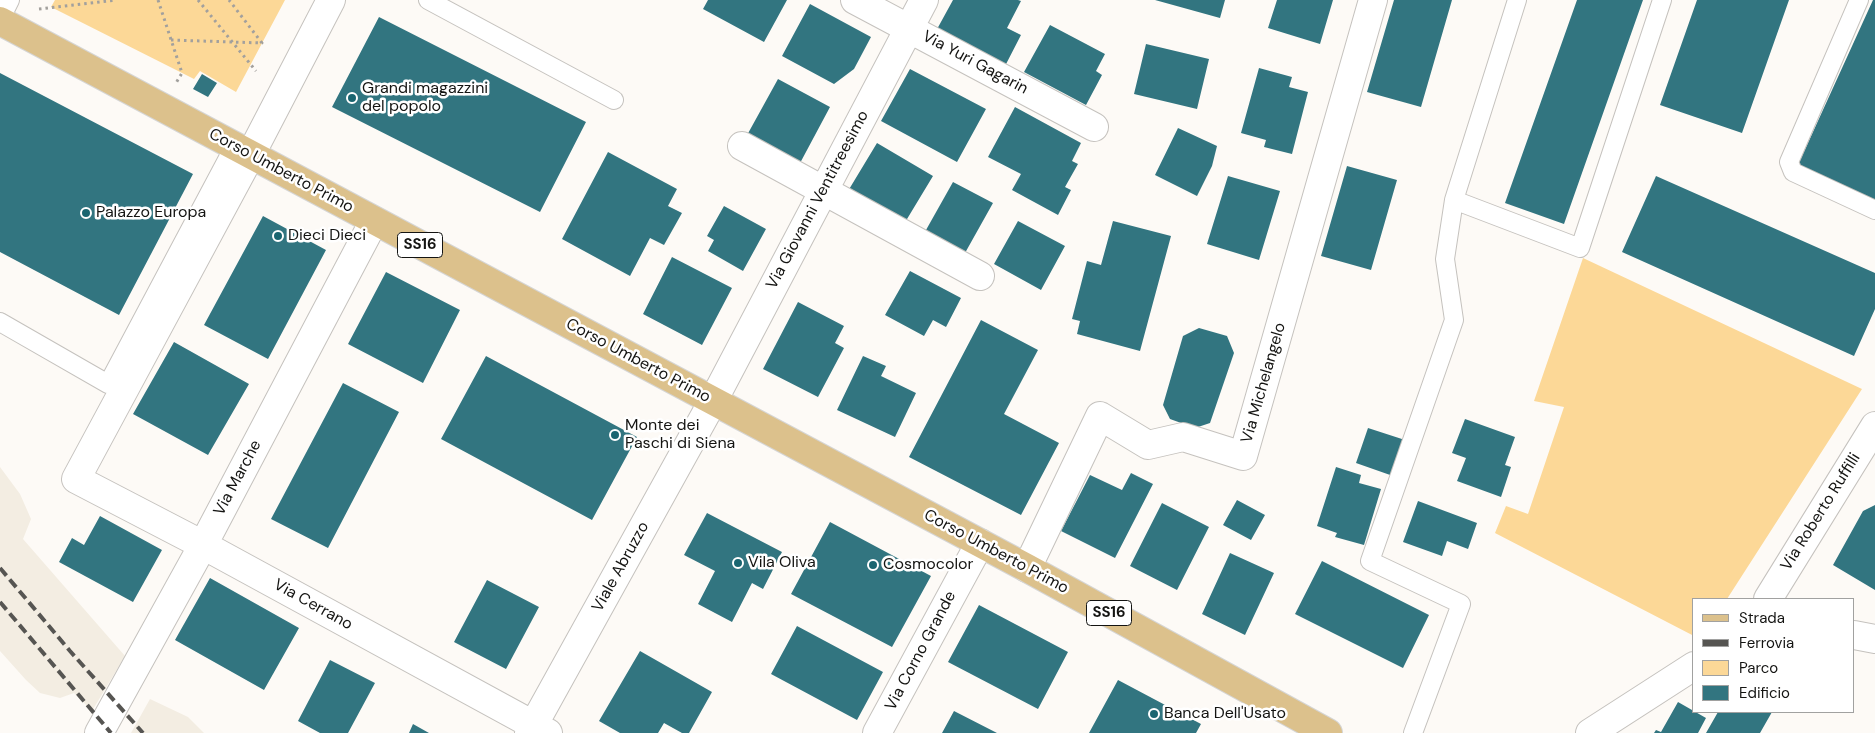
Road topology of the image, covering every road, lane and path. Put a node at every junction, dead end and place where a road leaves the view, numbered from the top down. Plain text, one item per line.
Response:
1 (10, 0) edge
2 (116, 0) edge
3 (158, 0) edge
4 (198, 0) edge
5 (229, 0) edge
6 (331, 0) edge
7 (428, 0) edge
8 (855, 0) edge
9 (924, 0) edge
10 (1373, 0) edge
11 (1518, 0) edge
12 (1662, 0) edge
13 (1858, 0) edge
14 (38, 9) dead end
15 (0, 20) edge
16 (908, 28) junction
17 (172, 40) junction
18 (232, 42) junction
19 (256, 70) dead end
20 (176, 83) dead end
21 (614, 100) dead end
22 (1094, 127) dead end
23 (742, 146) dead end
24 (243, 150) junction
25 (823, 190) junction
26 (1454, 200) junction
27 (1875, 210) edge
28 (374, 221) junction
29 (980, 276) dead end
30 (0, 322) edge
31 (712, 400) junction
32 (1875, 426) edge
33 (980, 543) junction
34 (203, 545) junction
35 (1027, 568) junction
36 (1769, 598) edge
37 (1855, 635) edge
38 (1875, 639) edge
39 (1692, 667) edge
40 (537, 730) edge
41 (99, 733) edge
42 (877, 733) edge
43 (1328, 733) edge
44 (1414, 733) edge
45 (1590, 733) edge

1 - 15 lane
2 - 14 path
3 - 17 path
4 - 18 path
5 - 18 path
6 - 24 street
7 - 21 lane
8 - 16 street, Via Yuri Gagarin
9 - 16 street, Via Giovanni Ventitreesimo
10 - 35 street, Via Michelangelo
11 - 26 lane
12 - 26 lane
13 - 27 lane
15 - 24 main road, Corso Umberto Primo / SS16
16 - 22 street, Via Yuri Gagarin
16 - 25 street, Via Giovanni Ventitreesimo
17 - 18 path
17 - 20 path
18 - 19 path
23 - 25 street
24 - 28 main road, Corso Umberto Primo / SS16
24 - 30 lane
24 - 34 street, Via Cerrano
25 - 29 street
25 - 31 street, Via Giovanni Ventitreesimo
26 - 44 lane
28 - 31 main road, Corso Umberto Primo / SS16
28 - 34 street, Via Marche
31 - 33 main road, Corso Umberto Primo / SS16
31 - 40 street, Viale Abruzzo
32 - 36 street, Via Roberto Ruffilli
33 - 35 main road, Corso Umberto Primo / SS16
33 - 42 street, Via Corno Grande
34 - 40 street, Via Cerrano
34 - 41 street, Via Marche
35 - 43 main road, Corso Umberto Primo / SS16
37 - 38 street
39 - 45 street

